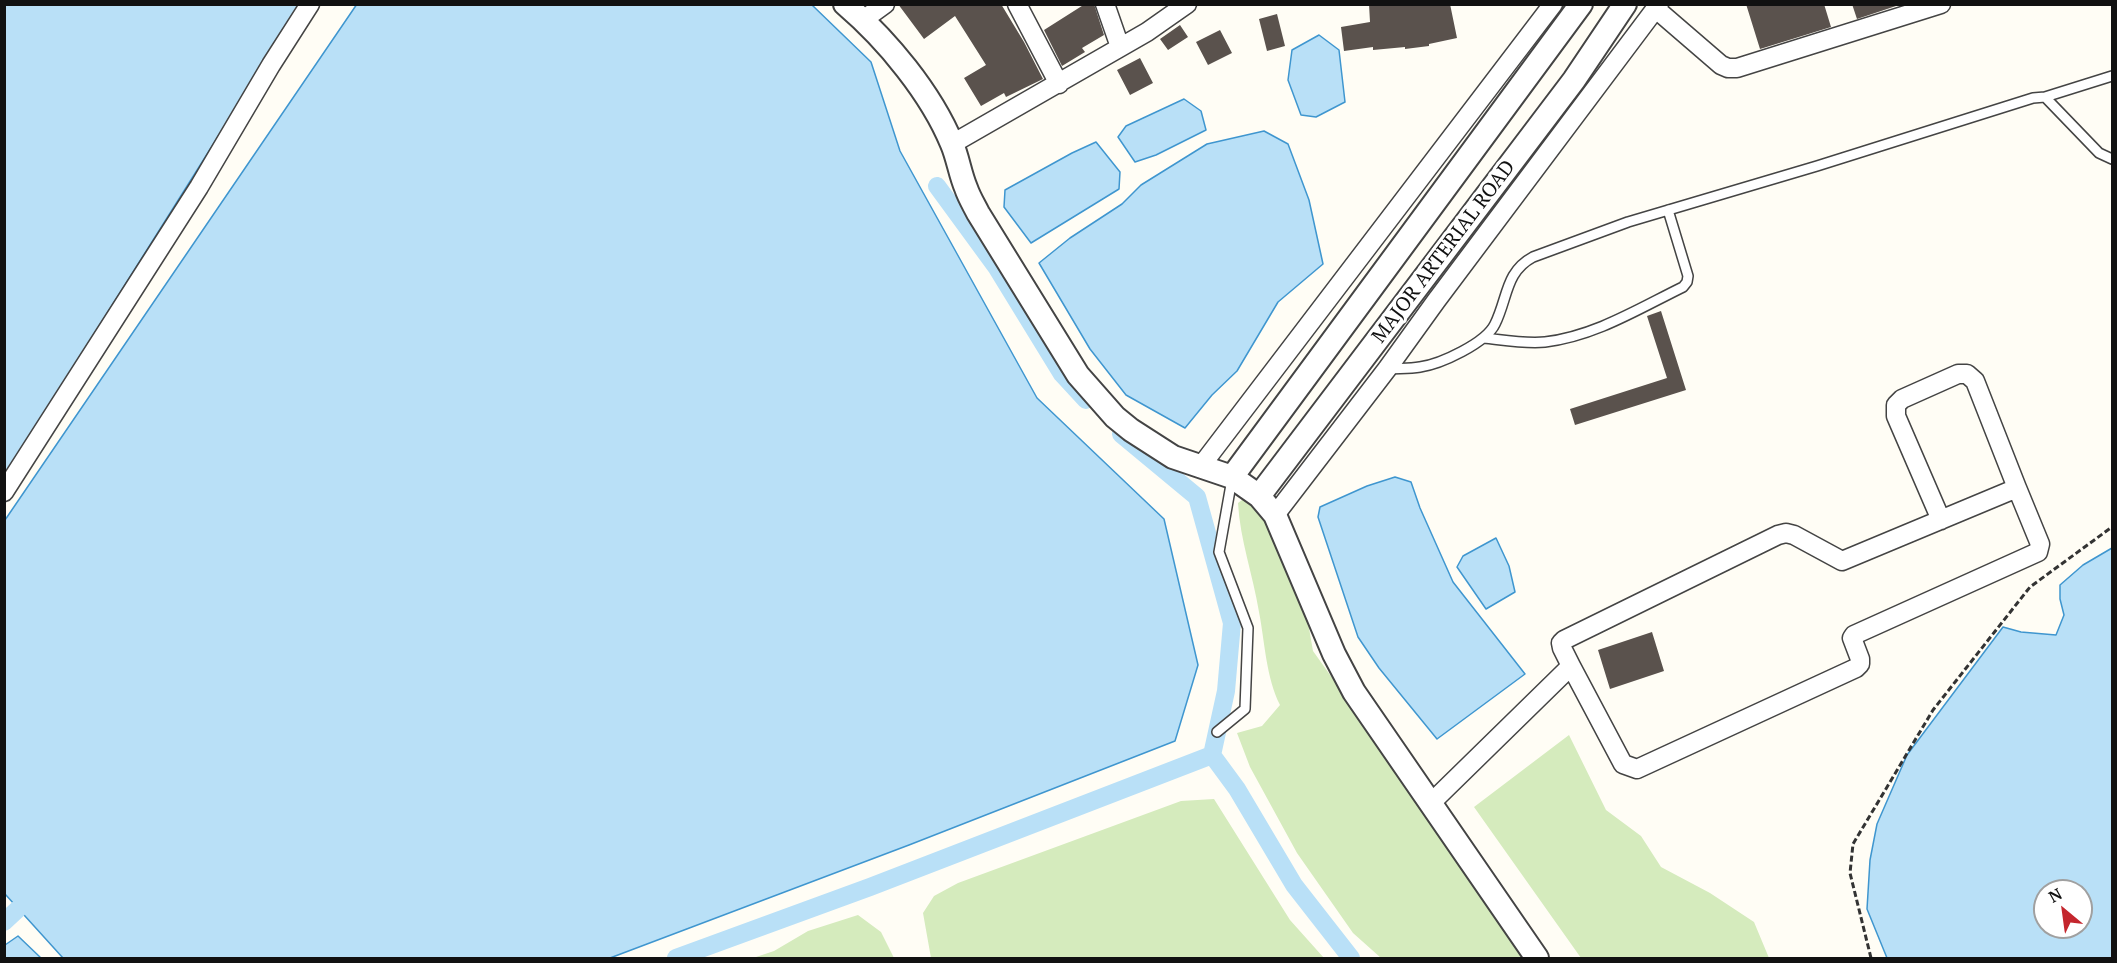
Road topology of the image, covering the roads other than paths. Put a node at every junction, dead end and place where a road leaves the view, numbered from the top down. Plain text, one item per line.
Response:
1 (310, 4) edge
2 (845, 4) edge
3 (885, 4) edge
4 (1017, 4) edge
5 (1104, 4) edge
6 (1187, 4) edge
7 (1553, 4) edge
8 (1581, 4) edge
9 (1625, 4) edge
10 (1941, 4) edge
11 (1657, 7) edge
12 (863, 20) junction
13 (1120, 47) junction
14 (2112, 76) edge
15 (1059, 84) junction
16 (2045, 97) junction
17 (952, 144) junction
18 (2112, 159) edge
19 (1668, 210) junction
20 (1484, 338) junction
21 (1387, 369) junction
22 (1201, 465) junction
23 (1232, 477) junction
24 (2017, 488) junction
25 (4, 492) edge
26 (1259, 496) junction
27 (1275, 515) junction
28 (1941, 520) junction
29 (1571, 666) junction
30 (1217, 732) dead end
31 (1431, 802) junction
32 (1537, 958) edge

1 - 25 street
2 - 12 street
3 - 12 street
4 - 15 street
5 - 13 street
6 - 13 street
7 - 22 street
8 - 23 street, MAJOR ARTERIAL ROAD
9 - 26 street, MAJOR ARTERIAL ROAD
10 - 11 street
11 - 21 street
12 - 17 street
13 - 15 street
14 - 16 lane
15 - 17 street
16 - 18 lane
16 - 19 lane
17 - 22 street
19 - 20 lane
19 - 20 lane
20 - 21 lane
21 - 27 street
22 - 23 street
23 - 26 street
23 - 30 lane
24 - 28 street
24 - 28 street
24 - 29 street
26 - 27 street
27 - 31 street
28 - 29 street
29 - 31 street
31 - 32 street

